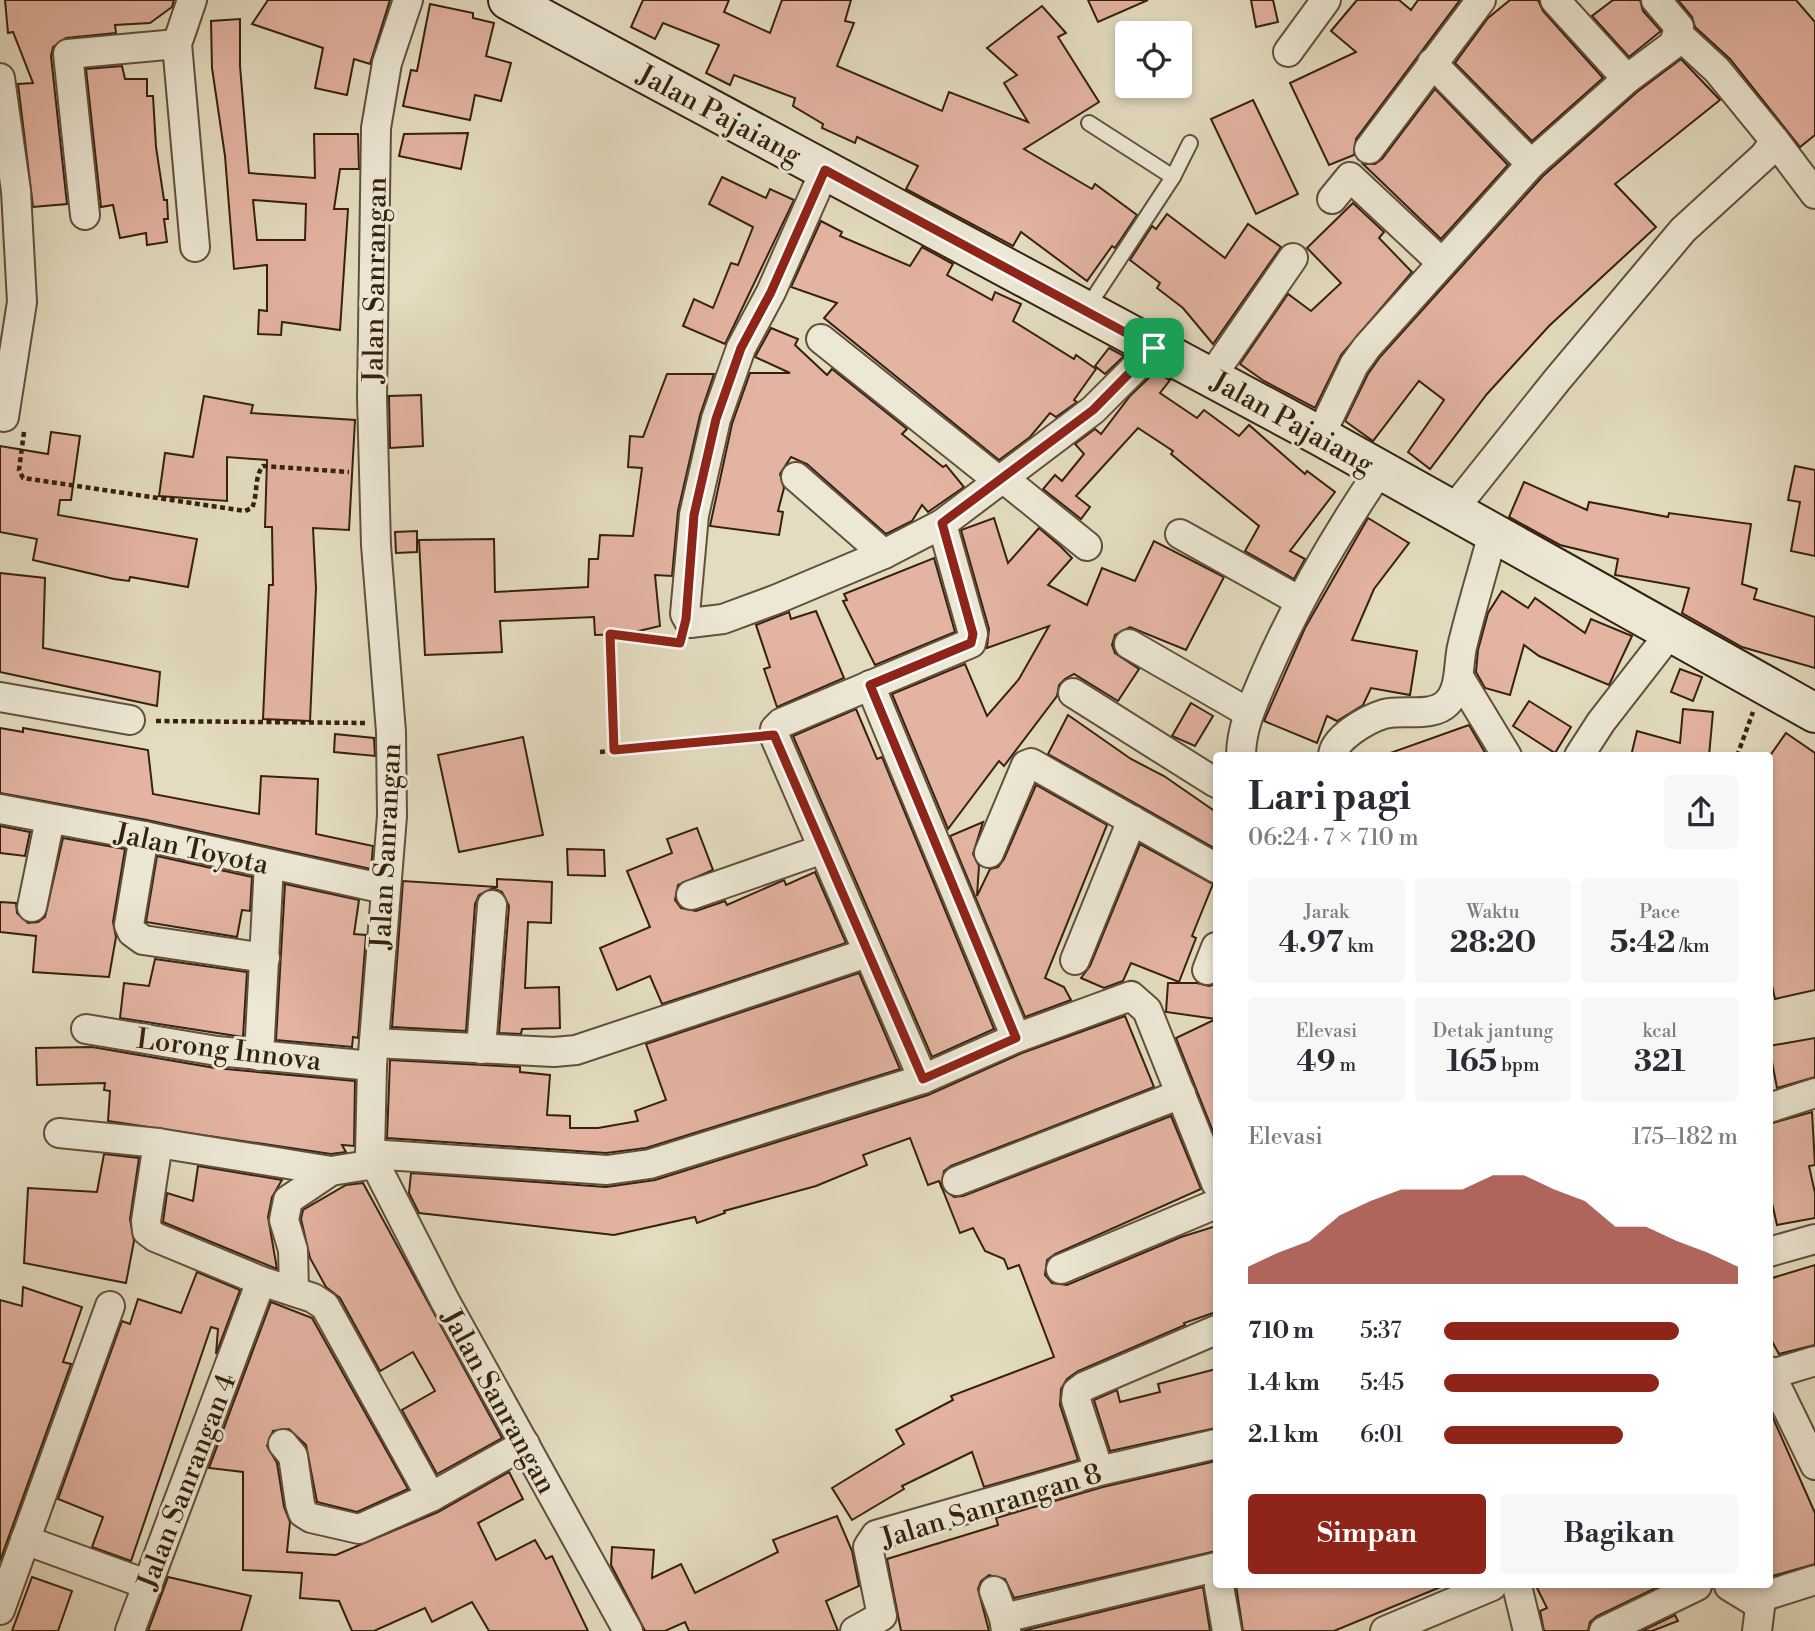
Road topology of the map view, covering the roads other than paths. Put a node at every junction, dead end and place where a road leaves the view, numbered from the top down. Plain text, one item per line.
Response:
1 (192, 0) edge
2 (408, 0) edge
3 (1326, 0) edge
4 (1481, 0) edge
5 (1656, 0) edge
6 (512, 1) edge
7 (1571, 5) edge
8 (1679, 35) junction
9 (177, 44) junction
10 (1288, 52) dead end
11 (1432, 63) junction
12 (0, 78) edge
13 (1627, 79) junction
14 (1089, 123) dead end
15 (1774, 141) junction
16 (1190, 143) dead end
17 (1369, 149) dead end
18 (1531, 164) junction
19 (825, 170) junction
20 (1173, 177) junction
21 (8, 190) edge
22 (1815, 194) edge
23 (1332, 200) dead end
24 (85, 215) dead end
25 (195, 247) dead end
26 (1293, 258) dead end
27 (1443, 263) junction
28 (11, 301) edge
29 (1087, 309) junction
30 (821, 339) dead end
31 (1154, 348) junction
32 (1211, 377) junction
33 (2, 417) edge
34 (1320, 436) junction
35 (1380, 470) junction
36 (796, 477) dead end
37 (1001, 480) junction
38 (1453, 510) junction
39 (942, 523) junction
40 (1493, 533) junction
41 (1180, 534) dead end
42 (1087, 546) dead end
43 (884, 554) junction
44 (1298, 600) junction
45 (1671, 632) junction
46 (1129, 644) dead end
47 (1458, 677) junction
48 (870, 685) junction
49 (1073, 693) dead end
50 (0, 697) edge
51 (1249, 713) junction
52 (1815, 713) edge
53 (130, 720) road end
54 (1242, 752) edge
55 (1335, 752) edge
56 (1505, 752) edge
57 (1582, 752) edge
58 (1213, 781) edge
59 (0, 809) edge
60 (50, 819) junction
61 (1132, 820) junction
62 (144, 836) junction
63 (823, 849) junction
64 (989, 853) dead end
65 (269, 864) junction
66 (1213, 866) edge
67 (385, 889) junction
68 (691, 895) dead end
69 (492, 905) dead end
70 (32, 907) dead end
71 (867, 953) junction
72 (265, 958) junction
73 (1075, 960) dead end
74 (86, 1029) dead end
75 (1016, 1038) junction
76 (481, 1049) junction
77 (373, 1054) junction
78 (259, 1056) junction
79 (923, 1079) junction
80 (1815, 1093) edge
81 (1181, 1094) junction
82 (1773, 1107) edge
83 (59, 1133) dead end
84 (158, 1143) junction
85 (373, 1159) junction
86 (331, 1171) junction
87 (1213, 1175) edge
88 (957, 1181) dead end
89 (1213, 1205) edge
90 (1815, 1239) edge
91 (1773, 1251) edge
92 (1061, 1269) dead end
93 (261, 1281) junction
94 (294, 1292) junction
95 (110, 1306) dead end
96 (1213, 1332) edge
97 (1815, 1361) edge
98 (1773, 1372) edge
99 (1773, 1376) edge
100 (283, 1444) dead end
101 (525, 1444) junction
102 (1213, 1445) edge
103 (1815, 1465) edge
104 (1100, 1471) junction
105 (430, 1497) junction
106 (25, 1540) junction
107 (1213, 1568) edge
108 (1815, 1580) edge
109 (146, 1584) junction
110 (1773, 1587) edge
111 (1219, 1588) edge
112 (1487, 1588) edge
113 (1517, 1588) edge
114 (1693, 1588) edge
115 (1767, 1588) edge
116 (994, 1591) dead end
117 (1743, 1592) edge
118 (0, 1610) edge
119 (1005, 1625) edge
120 (130, 1631) edge
121 (628, 1631) edge
122 (855, 1631) edge
123 (1227, 1631) edge
124 (1385, 1631) edge
125 (1528, 1631) edge
126 (1604, 1631) edge
127 (1758, 1631) edge

1 - 9 street
2 - 67 street, Jalan Sanrangan
3 - 10 street
4 - 11 street
5 - 8 street
6 - 19 main road, Jalan Pajaiang
7 - 13 street
8 - 13 street
8 - 15 street
9 - 24 street
9 - 25 street
11 - 17 street
11 - 18 street
12 - 21 street
13 - 18 street
14 - 20 lane
15 - 22 street
15 - 38 street
16 - 20 lane
18 - 27 street
19 - 29 main road, Jalan Pajaiang
19 - 43 street
20 - 29 lane
21 - 28 street
23 - 27 street
26 - 32 street
27 - 34 street
28 - 33 street
29 - 31 main road, Jalan Pajaiang
30 - 37 street
31 - 32 main road, Jalan Pajaiang
31 - 37 street
32 - 34 main road, Jalan Pajaiang
34 - 35 main road, Jalan Pajaiang
35 - 38 main road, Jalan Pajaiang
35 - 44 street
36 - 43 street
37 - 39 street
37 - 42 street
38 - 40 main road, Jalan Pajaiang
39 - 43 street
39 - 48 street
40 - 45 main road, Jalan Pajaiang
40 - 47 street
41 - 44 street
44 - 51 street
45 - 52 main road, Jalan Pajaiang
45 - 57 street
46 - 51 street
47 - 55 street
47 - 56 street
48 - 63 street
48 - 75 street
49 - 58 street
50 - 53 street
51 - 54 street
59 - 60 street, Jalan Toyota
60 - 62 street, Jalan Toyota
60 - 70 street
61 - 64 street
61 - 66 street
61 - 73 street
62 - 65 street, Jalan Toyota
62 - 72 street
63 - 68 street
63 - 71 street
65 - 67 street, Jalan Toyota
65 - 72 street
67 - 77 street, Jalan Sanrangan
69 - 76 street
71 - 76 street, Lorong Innova
71 - 79 street
72 - 78 street
74 - 78 street, Lorong Innova
75 - 79 street
75 - 81 street
76 - 77 street, Lorong Innova
77 - 78 street, Lorong Innova
77 - 85 street, Jalan Sanrangan
79 - 85 street
80 - 82 street
81 - 87 street
81 - 88 street
83 - 84 street
84 - 86 street
84 - 93 street
85 - 86 street
85 - 101 street, Jalan Sanrangan
86 - 94 street
89 - 92 street
90 - 91 street
93 - 94 street
93 - 109 street, Jalan Sanrangan 4
94 - 105 street
95 - 106 street
96 - 104 street
97 - 98 street
99 - 103 street
100 - 105 street
101 - 105 street
101 - 121 street, Jalan Sanrangan
102 - 104 street, Jalan Sanrangan 8
104 - 122 street, Jalan Sanrangan 8
106 - 109 street
106 - 118 street
107 - 119 street
108 - 110 street
109 - 120 street, Jalan Sanrangan 4
111 - 123 street
112 - 124 street
113 - 125 street
114 - 126 street
115 - 117 street
116 - 119 street
117 - 127 street

